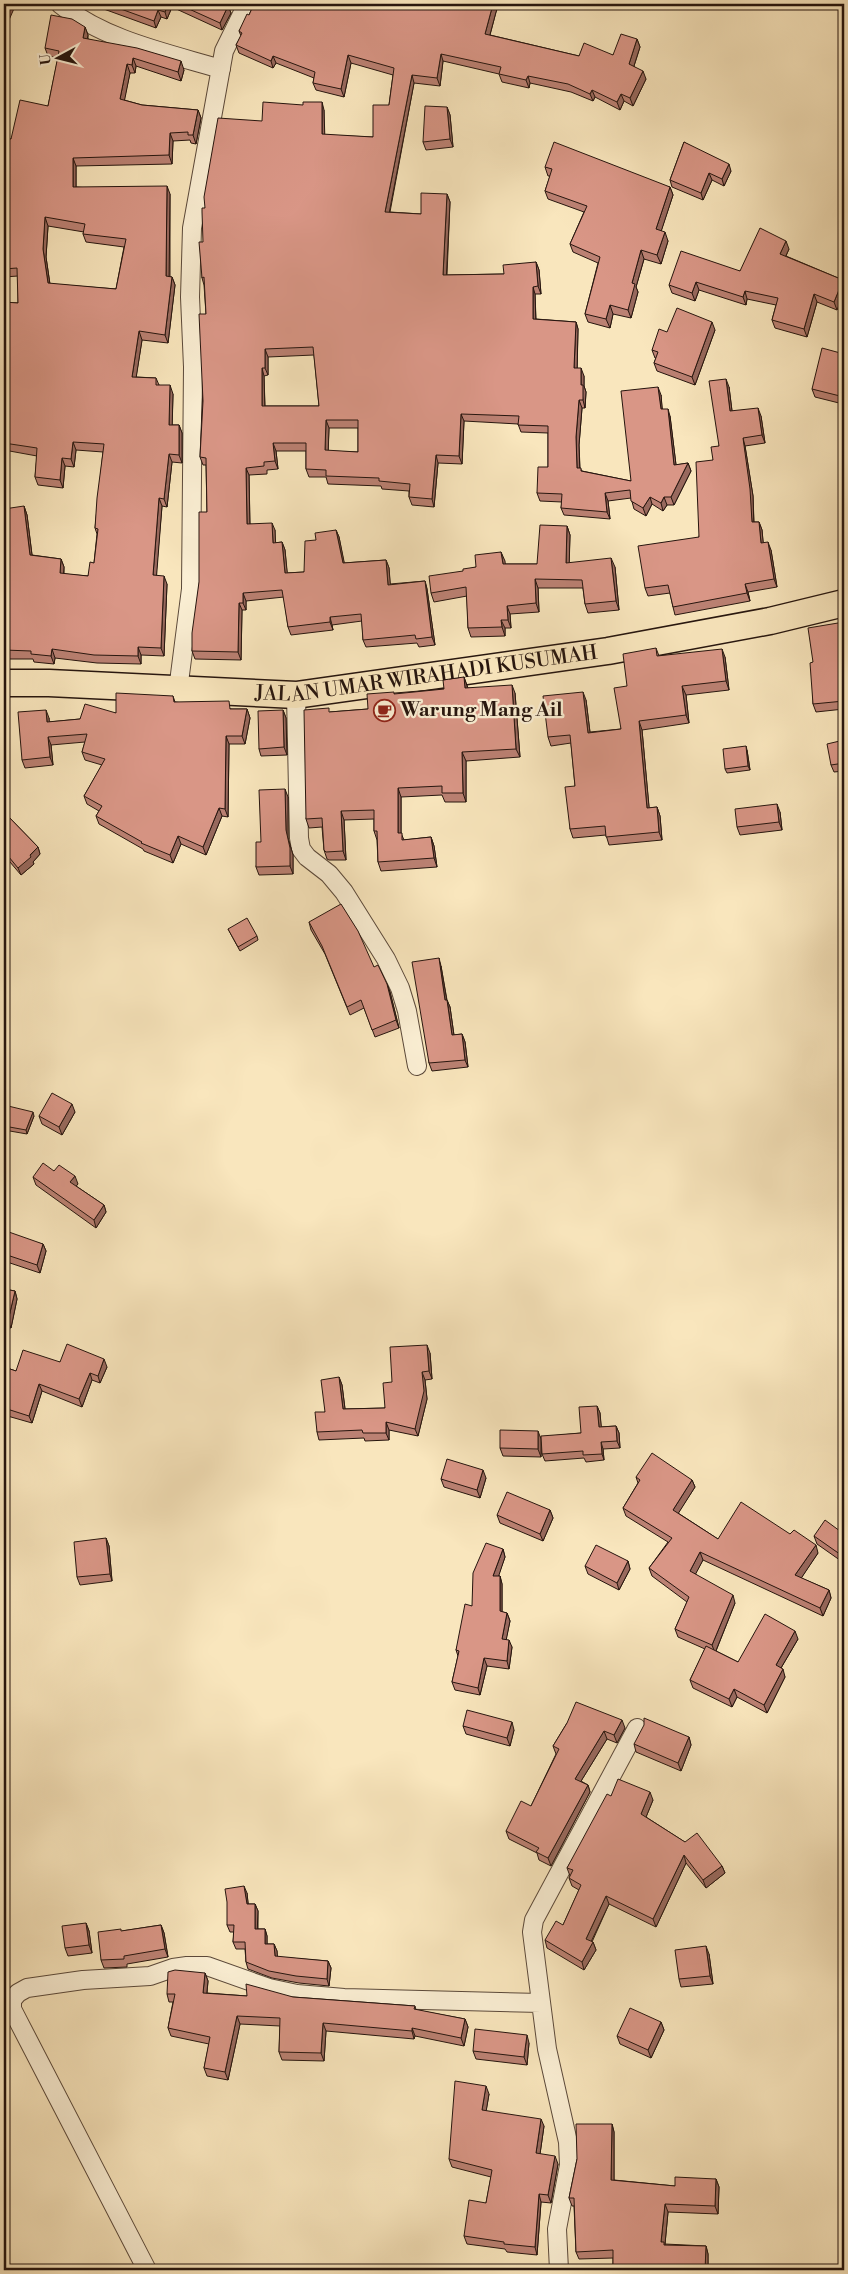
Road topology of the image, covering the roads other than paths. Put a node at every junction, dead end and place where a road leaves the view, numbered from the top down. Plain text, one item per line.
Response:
1 (60, 4) edge
2 (247, 4) edge
3 (221, 69) junction
4 (844, 603) edge
5 (4, 682) edge
6 (178, 690) junction
7 (296, 696) junction
8 (417, 1066) dead end
9 (637, 1728) dead end
10 (541, 2003) junction
11 (146, 2270) edge
12 (559, 2270) edge

1 - 3 street
2 - 3 street
3 - 6 street
4 - 7 main road, JALAN UMAR WIRAHADI KUSUMAH
5 - 6 main road, JALAN UMAR WIRAHADI KUSUMAH
6 - 7 main road, JALAN UMAR WIRAHADI KUSUMAH
7 - 8 street
9 - 10 street
10 - 11 street
10 - 12 street

